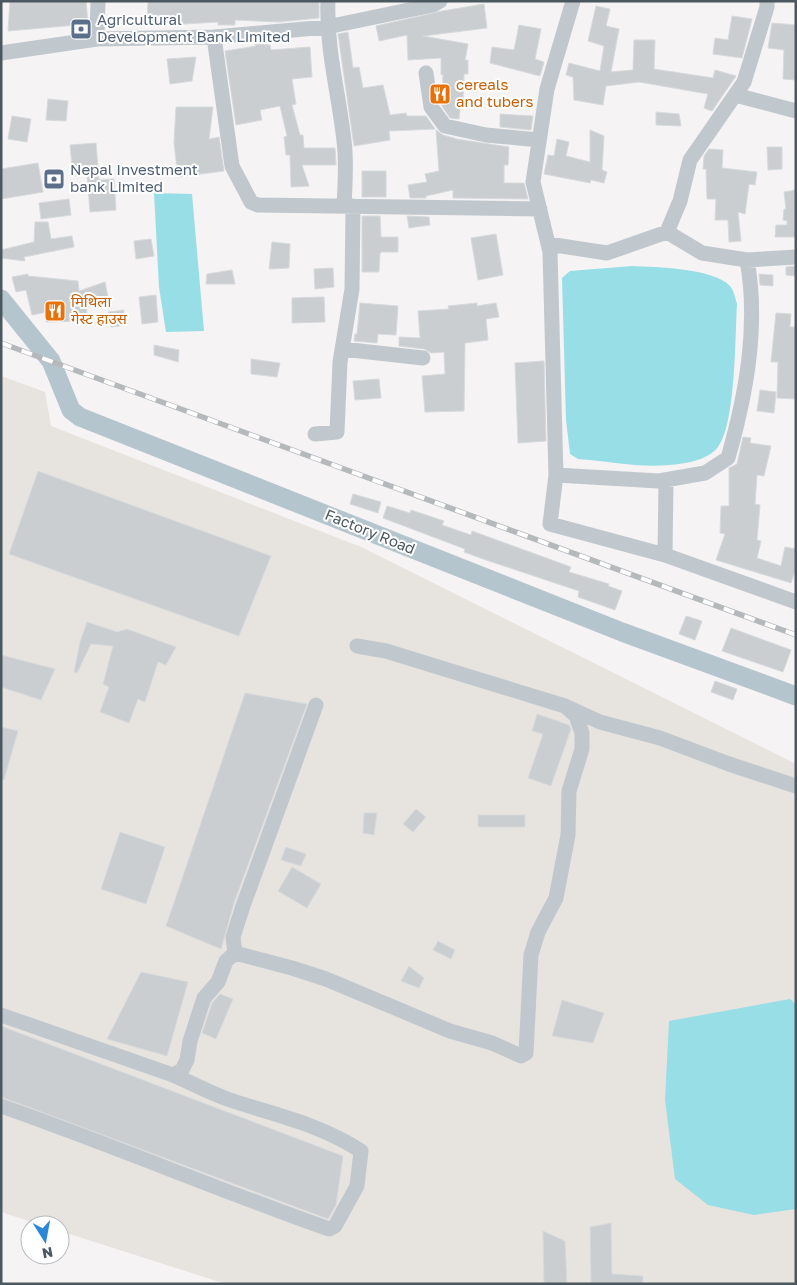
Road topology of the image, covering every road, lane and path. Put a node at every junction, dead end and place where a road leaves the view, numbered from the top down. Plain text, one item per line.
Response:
1 (98, 1) edge
2 (328, 1) edge
3 (440, 1) edge
4 (573, 1) edge
5 (767, 1) edge
6 (327, 27) junction
7 (214, 38) junction
8 (97, 39) junction
9 (1, 53) edge
10 (426, 72) dead end
11 (735, 95) junction
12 (796, 111) edge
13 (539, 140) junction
14 (348, 206) junction
15 (540, 209) junction
16 (667, 232) junction
17 (548, 244) junction
18 (796, 257) edge
19 (747, 260) junction
20 (1, 299) edge
21 (342, 349) junction
22 (423, 358) dead end
23 (315, 434) dead end
24 (556, 475) junction
25 (666, 480) junction
26 (665, 555) junction
27 (796, 602) edge
28 (357, 646) dead end
29 (796, 696) edge
30 (316, 704) dead end
31 (565, 706) junction
32 (796, 786) edge
33 (236, 953) junction
34 (1, 1016) edge
35 (173, 1075) junction
36 (1, 1106) edge

1 - 8 street
2 - 6 street
3 - 6 street
4 - 13 street
5 - 11 street
6 - 7 street
6 - 14 street
7 - 8 street
7 - 14 street
8 - 9 street
10 - 13 street
11 - 12 street
11 - 16 street
13 - 15 street
14 - 15 street
14 - 21 street
15 - 17 street
16 - 17 street
16 - 19 street
17 - 24 street
18 - 19 street
19 - 25 street
20 - 29 main road, Factory Road
21 - 22 street
21 - 23 street
24 - 25 street
24 - 26 street
25 - 26 street
26 - 27 street
28 - 31 street
30 - 33 street
31 - 32 street
31 - 33 street
33 - 35 street
34 - 35 street
35 - 36 street

